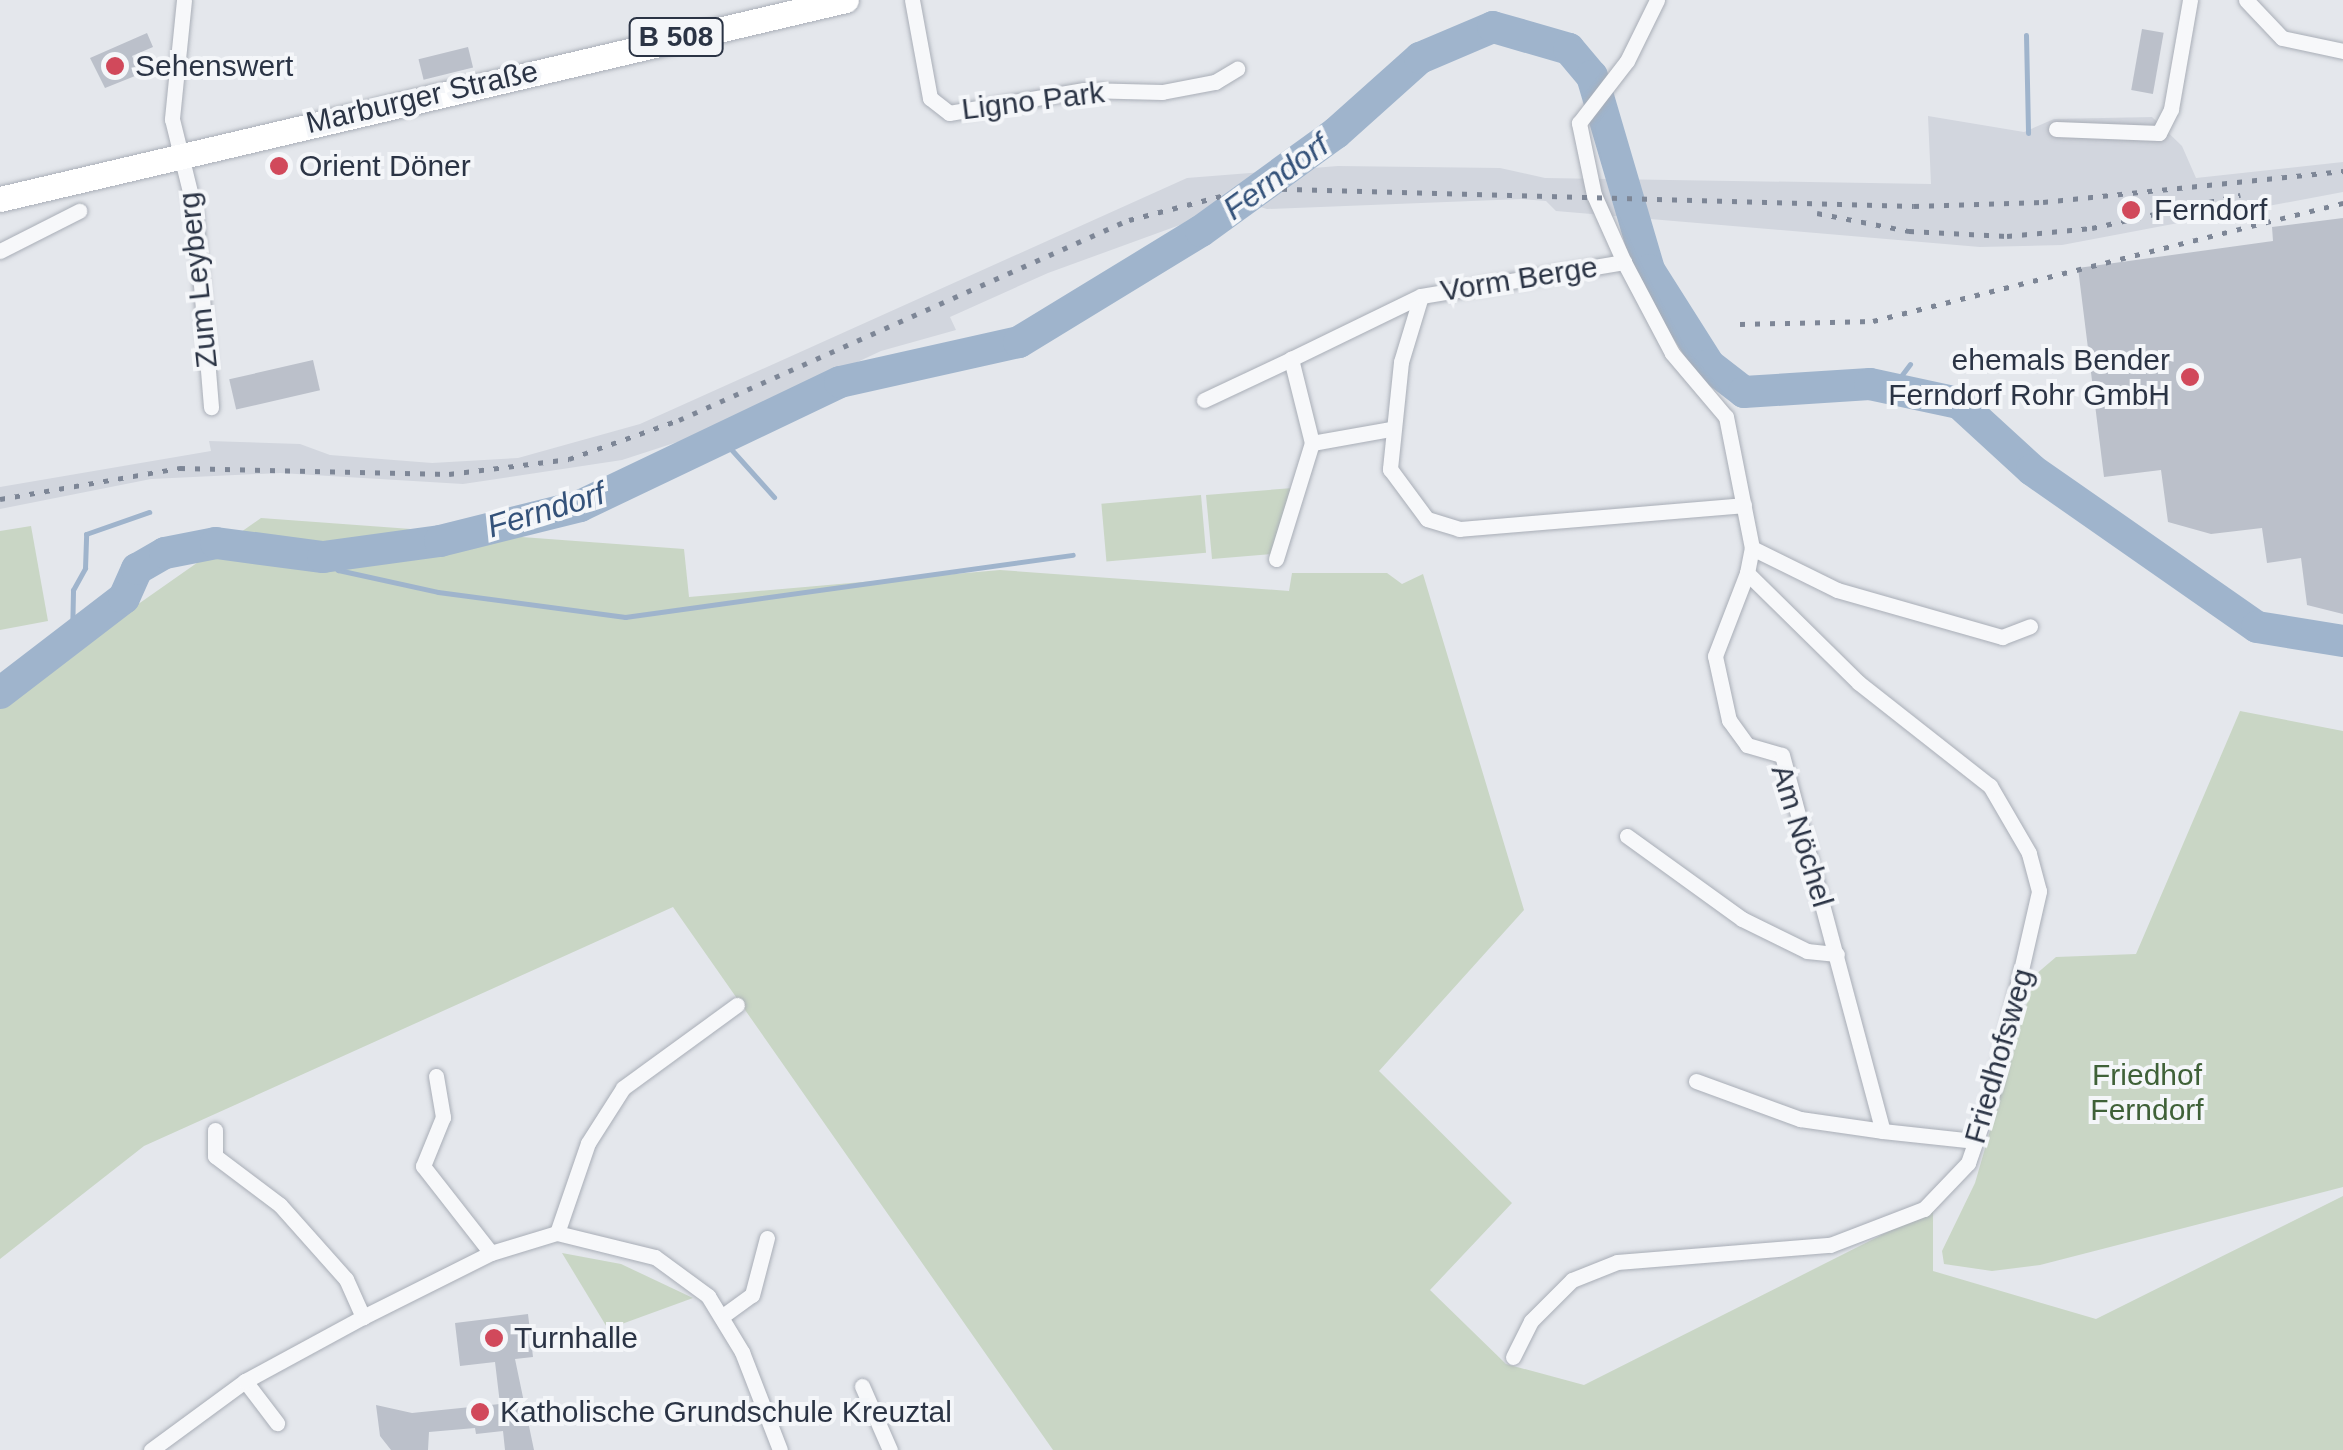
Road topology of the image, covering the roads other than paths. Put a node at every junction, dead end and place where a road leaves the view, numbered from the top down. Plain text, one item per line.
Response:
1 (184, 0) edge
2 (846, 0) edge
3 (912, 0) edge
4 (1657, 0) edge
5 (2190, 0) edge
6 (2246, 0) edge
7 (2343, 51) edge
8 (1237, 69) dead end
9 (2056, 129) dead end
10 (180, 154) junction
11 (0, 199) edge
12 (79, 212) dead end
13 (0, 251) edge
14 (1624, 262) junction
15 (1420, 296) junction
16 (1292, 359) junction
17 (1204, 400) dead end
18 (210, 407) dead end
19 (1390, 428) junction
20 (1312, 443) junction
21 (1744, 506) junction
22 (1752, 548) junction
23 (1276, 559) dead end
24 (1747, 573) junction
25 (2030, 626) dead end
26 (1626, 836) dead end
27 (1837, 954) junction
28 (738, 1005) dead end
29 (436, 1076) dead end
30 (1696, 1081) dead end
31 (214, 1130) dead end
32 (1883, 1131) junction
33 (1975, 1141) junction
34 (557, 1233) junction
35 (767, 1238) dead end
36 (491, 1254) junction
37 (724, 1315) junction
38 (363, 1317) junction
39 (1513, 1357) dead end
40 (246, 1381) junction
41 (862, 1386) dead end
42 (277, 1423) dead end
43 (151, 1450) edge
44 (780, 1450) edge
45 (890, 1450) edge

1 - 10 street, Zum Leyberg
2 - 10 main road, Marburger Straße / B 508
3 - 8 street, Ligno Park
4 - 14 street, Vorm Berge
5 - 9 street
6 - 7 street
10 - 11 main road, Marburger Straße / B 508
10 - 18 street, Zum Leyberg
12 - 13 street
14 - 15 street, Vorm Berge
14 - 21 street
15 - 16 street, Vorm Berge
15 - 19 street, Vorm Berge
16 - 17 street, Vorm Berge
16 - 20 street
19 - 20 street
19 - 21 street, Vorm Berge
20 - 23 street
21 - 22 street
22 - 24 street
22 - 25 street
24 - 27 street, Am Nöchel
24 - 33 street, Friedhofsweg
26 - 27 street, Am Nöchel
27 - 32 street, Am Nöchel
28 - 34 street
29 - 36 street
30 - 32 street
31 - 38 street
32 - 33 street
33 - 39 street, Friedhofsweg
34 - 36 street
34 - 37 street
35 - 37 street
36 - 38 street
37 - 44 street
38 - 40 street
40 - 42 street
40 - 43 street
41 - 45 street

